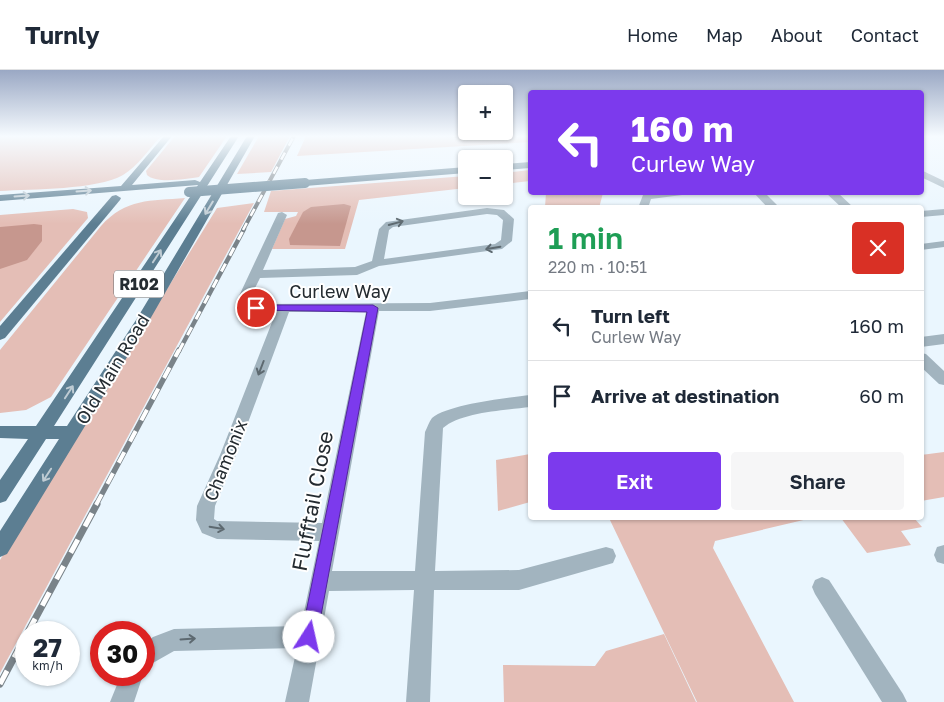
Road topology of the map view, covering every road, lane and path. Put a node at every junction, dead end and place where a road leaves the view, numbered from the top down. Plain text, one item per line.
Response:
1 (143, 165) edge
2 (216, 165) edge
3 (233, 165) edge
4 (433, 165) edge
5 (458, 170) edge
6 (924, 175) edge
7 (307, 179) junction
8 (944, 185) edge
9 (120, 193) junction
10 (661, 195) edge
11 (761, 195) edge
12 (834, 195) edge
13 (0, 198) edge
14 (645, 205) edge
15 (772, 205) edge
16 (845, 205) edge
17 (0, 207) edge
18 (944, 212) edge
19 (924, 214) edge
20 (282, 215) dead end
21 (944, 244) edge
22 (924, 246) edge
23 (378, 263) junction
24 (255, 274) junction
25 (528, 295) edge
26 (373, 308) junction
27 (284, 309) junction
28 (0, 335) edge
29 (944, 339) edge
30 (924, 342) edge
31 (924, 361) edge
32 (944, 380) edge
33 (528, 401) edge
34 (0, 432) edge
35 (42, 433) junction
36 (73, 433) junction
37 (0, 495) edge
38 (328, 532) junction
39 (0, 548) edge
40 (606, 556) dead end
41 (425, 580) junction
42 (319, 581) junction
43 (822, 587) dead end
44 (309, 637) junction
45 (155, 649) edge
46 (128, 686) edge
47 (122, 702) edge
48 (297, 702) edge
49 (418, 702) edge
50 (895, 702) edge

1 - 9 main road
35 -> 2 main road, Old Main Road / R102
3 -> 36 main road, Old Main Road / R102
4 - 7 main road
5 - 7 main road
6 - 8 street
7 - 9 main road, bridge
13 -> 9 main road
9 - 17 main road
9 - 28 main road
10 - 14 street
11 - 15 street
12 - 16 street
18 - 19 street
20 - 24 street, Curlew Way
21 - 22 street
23 -> 23 street
23 - 24 street
24 - 27 street, Curlew Way
25 - 26 street, Curlew Way
26 - 27 street, Curlew Way
26 - 38 street, Flufftail Close
27 -> 38 street, Chamonix
29 - 30 street
31 - 32 street
33 - 41 street
34 - 35 main road
35 - 36 main road
35 - 37 main road, Old Main Road / R102
36 -> 39 main road, Old Main Road / R102
38 - 42 street, Flufftail Close
40 - 41 street
41 - 42 street
41 - 49 street
42 - 44 street, Flufftail Close
43 - 50 street
45 -> 44 street
44 - 48 street, Flufftail Close
46 - 47 street

